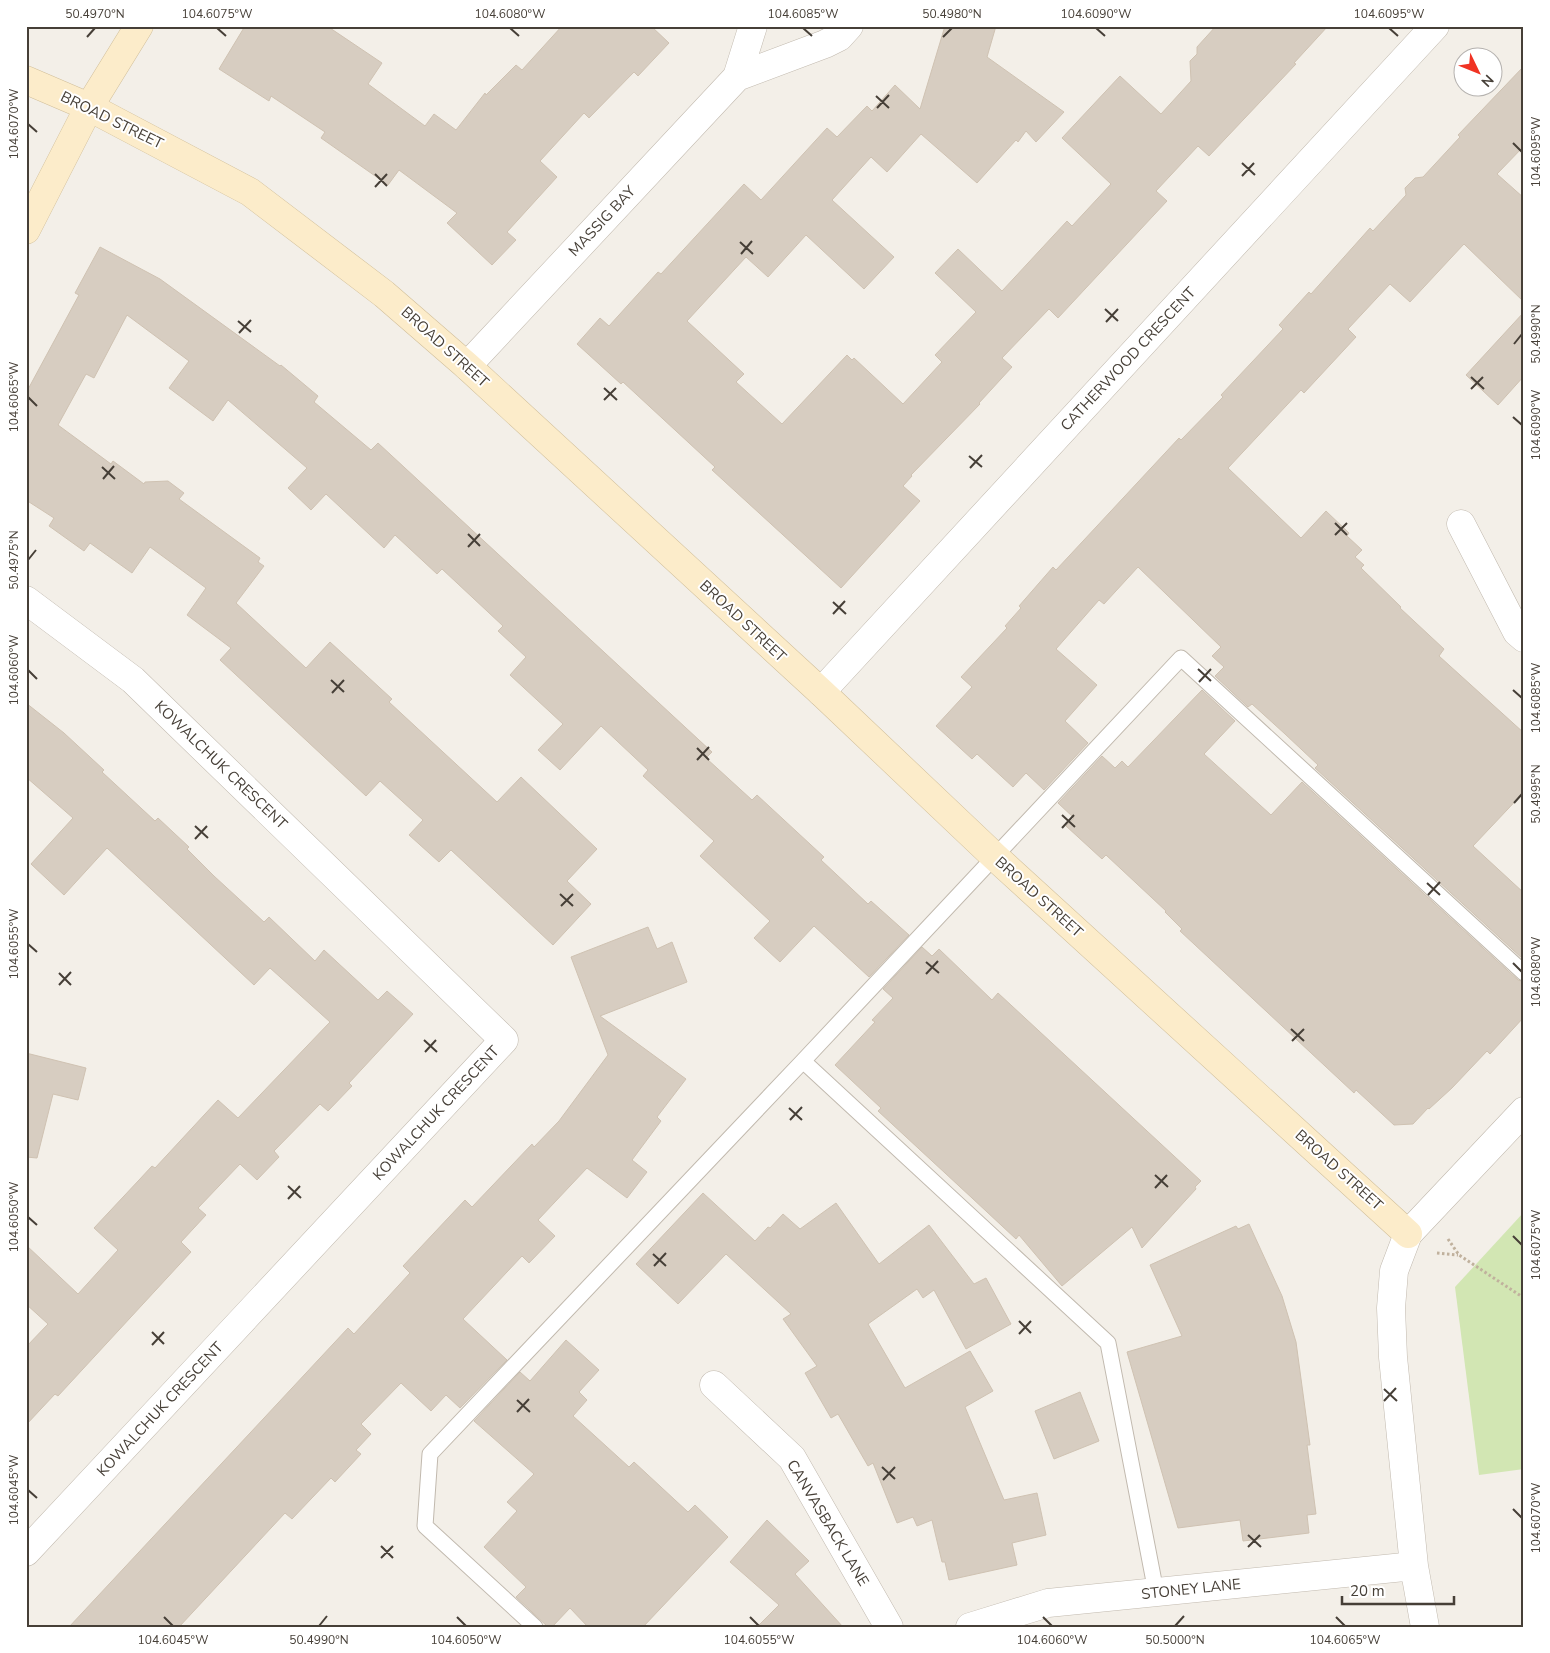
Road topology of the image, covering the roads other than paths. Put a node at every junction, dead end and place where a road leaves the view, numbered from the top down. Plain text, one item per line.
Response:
1 (139, 26) edge
2 (754, 26) edge
3 (849, 26) edge
4 (1435, 26) edge
5 (737, 77) junction
6 (26, 80) edge
7 (89, 106) junction
8 (26, 230) edge
9 (467, 366) junction
10 (1461, 524) dead end
11 (26, 600) edge
12 (1524, 638) edge
13 (821, 692) junction
14 (994, 856) junction
15 (1524, 973) edge
16 (803, 1060) junction
17 (1524, 1111) edge
18 (1408, 1234) junction
19 (714, 1384) dead end
20 (26, 1552) edge
21 (1414, 1566) junction
22 (1156, 1592) junction
23 (534, 1627) edge
24 (888, 1627) edge
25 (970, 1627) edge
26 (1425, 1627) edge

1 - 7 street
2 - 5 street, MASSIG BAY
3 - 5 street, MASSIG BAY
4 - 13 street, CATHERWOOD CRESCENT
5 - 9 street, MASSIG BAY
6 - 7 street, BROAD STREET
7 - 8 street
7 - 9 street, BROAD STREET
9 - 13 street, BROAD STREET
10 - 12 street
11 - 20 street, KOWALCHUK CRESCENT
13 - 14 street, BROAD STREET
14 - 15 lane
14 - 16 lane
14 - 18 street, BROAD STREET
16 - 22 lane
16 - 23 lane
17 - 18 street
18 - 21 street
19 - 24 street, CANVASBACK LANE
21 - 22 street, STONEY LANE
21 - 26 street
22 - 25 street, STONEY LANE

